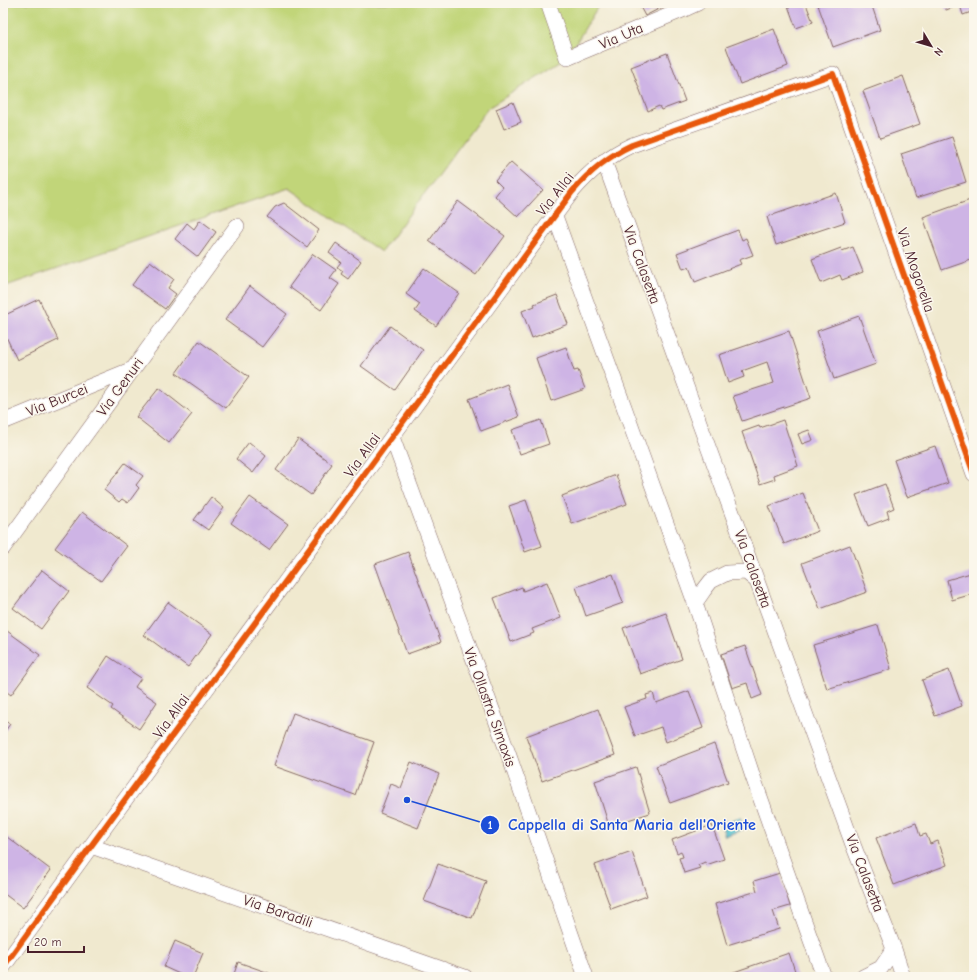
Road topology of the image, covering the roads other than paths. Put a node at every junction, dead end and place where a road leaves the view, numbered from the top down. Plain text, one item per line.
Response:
1 (548, 3) edge
2 (698, 3) edge
3 (833, 74) joint
4 (604, 161) junction
5 (555, 216) junction
6 (237, 226) dead end
7 (133, 369) junction
8 (3, 422) edge
9 (392, 437) junction
10 (974, 474) edge
11 (3, 548) edge
12 (757, 581) junction
13 (695, 603) junction
14 (91, 846) junction
15 (894, 949) junction
16 (3, 968) edge
17 (465, 977) edge
18 (586, 977) edge
19 (827, 977) edge
20 (863, 977) edge
21 (903, 977) edge

1 - 2 street, Via Uta
3 - 4 street, Via Allai
3 - 10 street, Via Mogorella
4 - 5 street, Via Allai
4 - 12 street, Via Calasetta
5 - 9 street, Via Allai
5 - 13 street
6 - 7 street, Via Genuri
7 - 8 street, Via Burcei
7 - 11 street, Via Genuri
9 - 14 street, Via Allai
9 - 18 street, Via Ollastra Simaxis
12 - 13 street
12 - 15 street, Via Calasetta
13 - 19 street
14 - 16 street, Via Allai
14 - 17 street, Via Baradili
15 - 20 street
15 - 21 street, Via Calasetta

